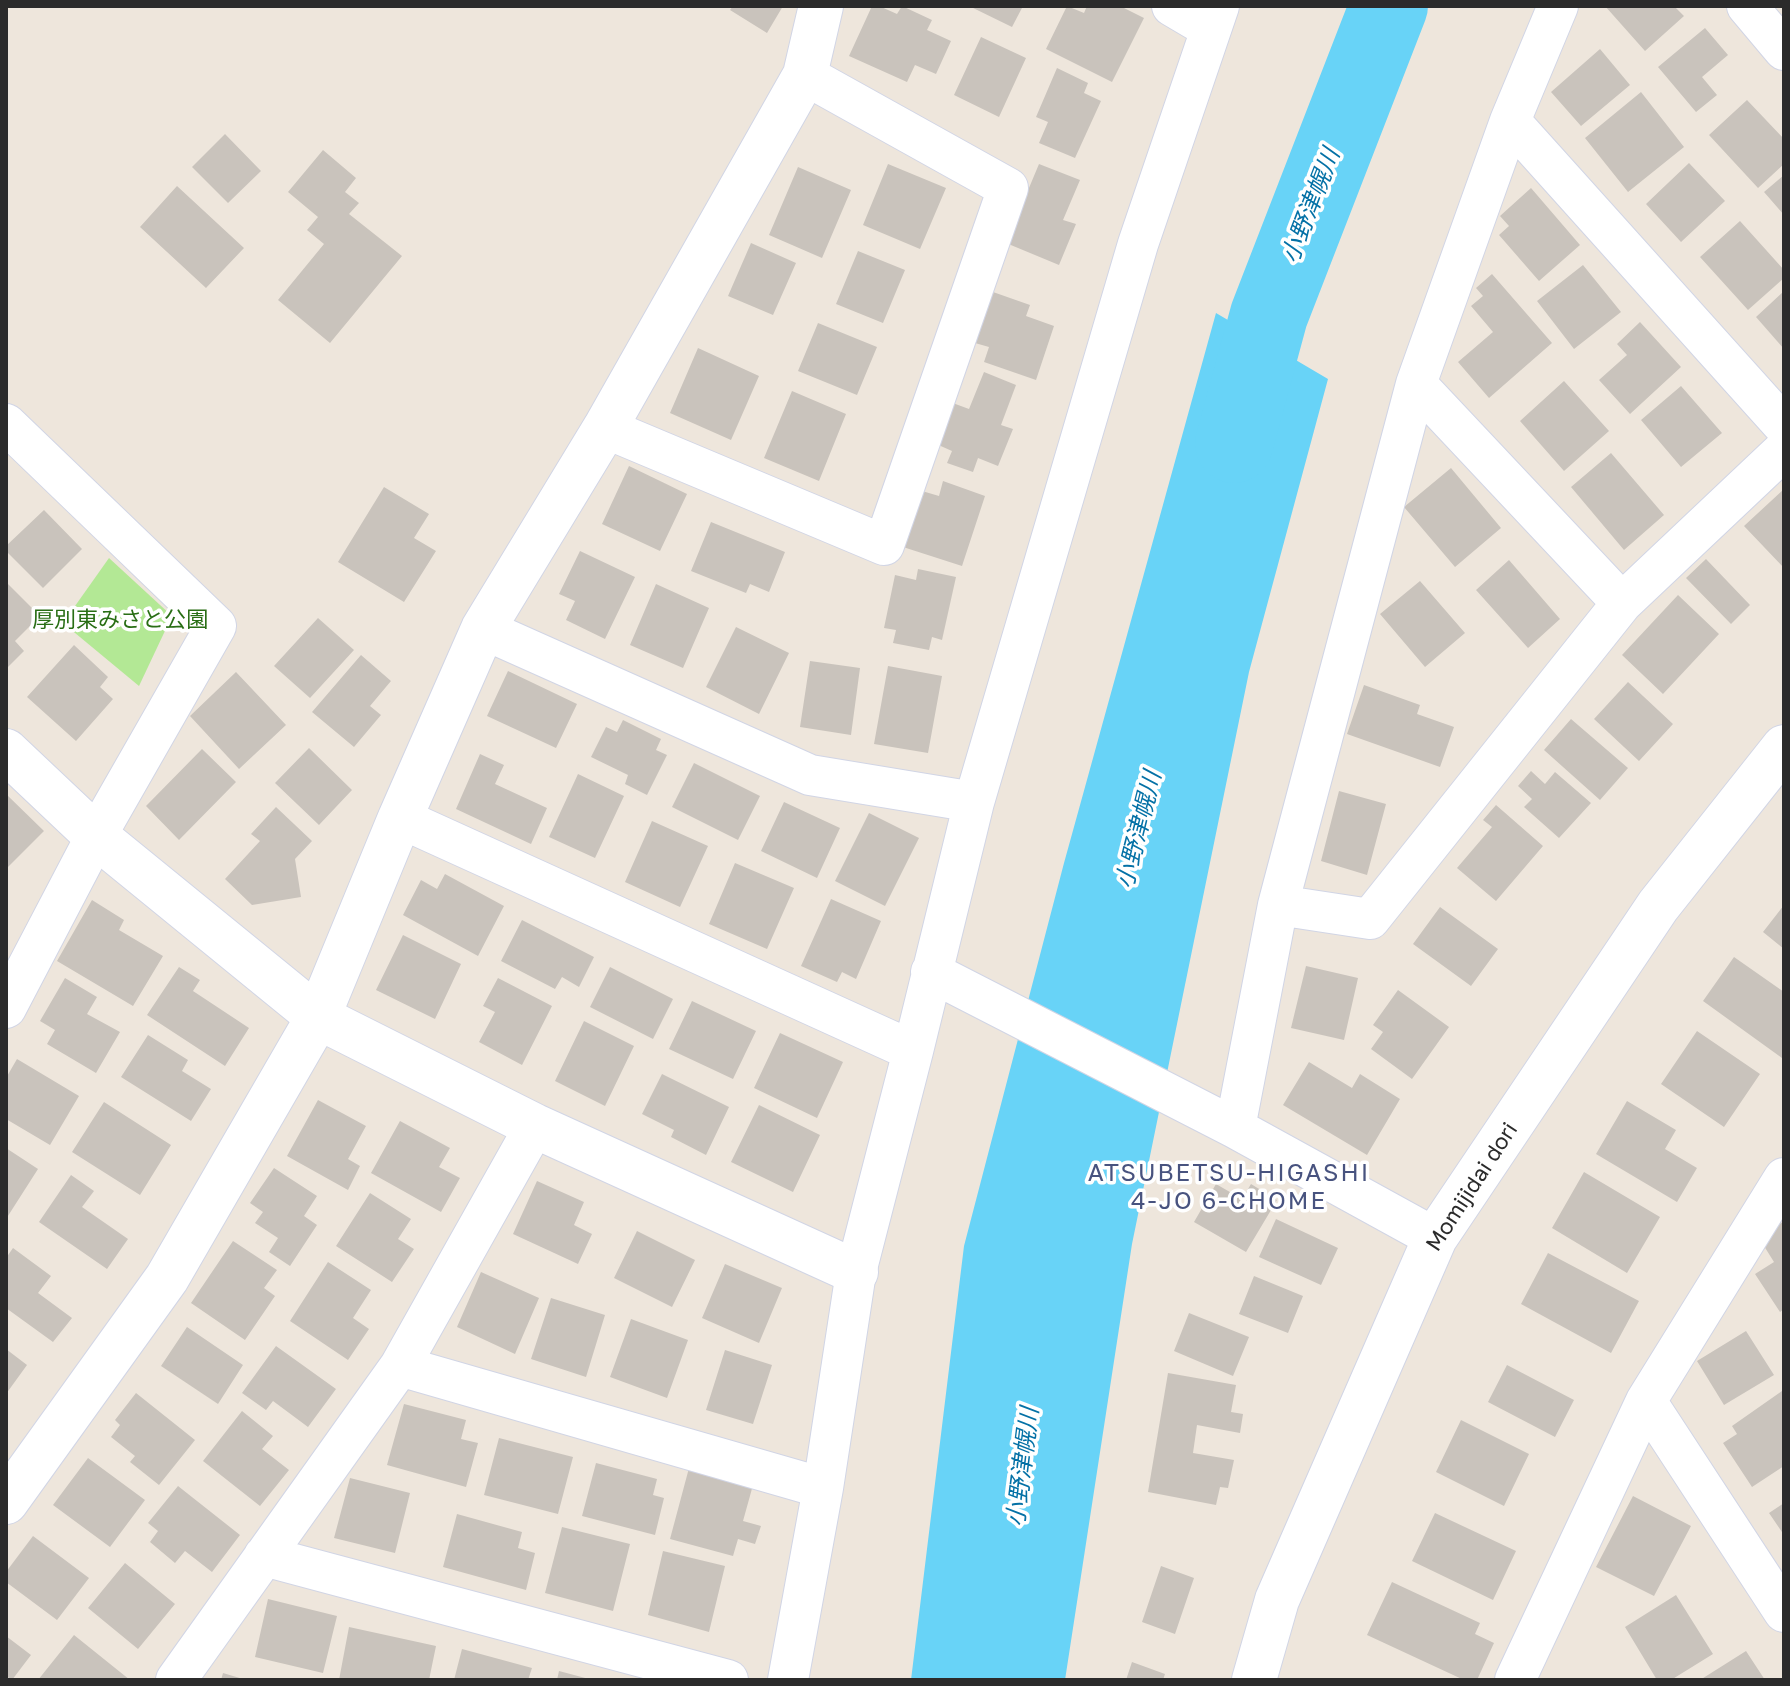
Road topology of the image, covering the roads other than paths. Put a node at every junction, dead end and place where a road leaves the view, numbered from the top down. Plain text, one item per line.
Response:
1 (821, 6) edge
2 (1172, 6) edge
3 (1558, 6) edge
4 (1747, 6) edge
5 (1215, 17) edge
6 (1784, 50) edge
7 (805, 75) junction
8 (1510, 121) junction
9 (1416, 384) junction
10 (6, 424) edge
11 (1784, 426) edge
12 (605, 428) junction
13 (1784, 450) edge
14 (1622, 603) junction
15 (483, 629) junction
16 (1784, 747) edge
17 (6, 751) edge
18 (974, 802) junction
19 (400, 818) junction
20 (96, 836) junction
21 (1278, 905) junction
22 (931, 972) junction
23 (6, 1008) edge
24 (318, 1017) junction
25 (913, 1051) junction
26 (535, 1126) junction
27 (1235, 1128) junction
28 (1784, 1178) edge
29 (1435, 1238) junction
30 (856, 1272) junction
31 (400, 1366) junction
32 (1646, 1401) junction
33 (823, 1488) junction
34 (6, 1502) edge
35 (264, 1556) junction
36 (1784, 1612) edge
37 (176, 1680) edge
38 (728, 1680) edge
39 (788, 1680) edge
40 (1254, 1680) edge
41 (1515, 1680) edge

1 - 7 street
2 - 5 street
3 - 8 street
4 - 6 street
5 - 18 street
7 - 12 street
7 - 12 street
8 - 9 street
8 - 11 street
9 - 14 street
9 - 21 street
10 - 20 street
12 - 15 street
13 - 14 street
14 - 21 street
15 - 18 street
15 - 19 street
16 - 29 street, Momijidai dori
17 - 20 street
18 - 22 street
19 - 24 street
19 - 25 street
20 - 23 street
20 - 24 street
21 - 27 street
22 - 25 street
22 - 27 street
24 - 26 street
24 - 34 street
25 - 30 street
26 - 30 street
26 - 31 street
27 - 29 street
28 - 32 street
29 - 40 street, Momijidai dori
30 - 33 street
31 - 33 street
31 - 35 street
32 - 36 street
32 - 41 street
33 - 39 street
35 - 37 street
35 - 38 street

